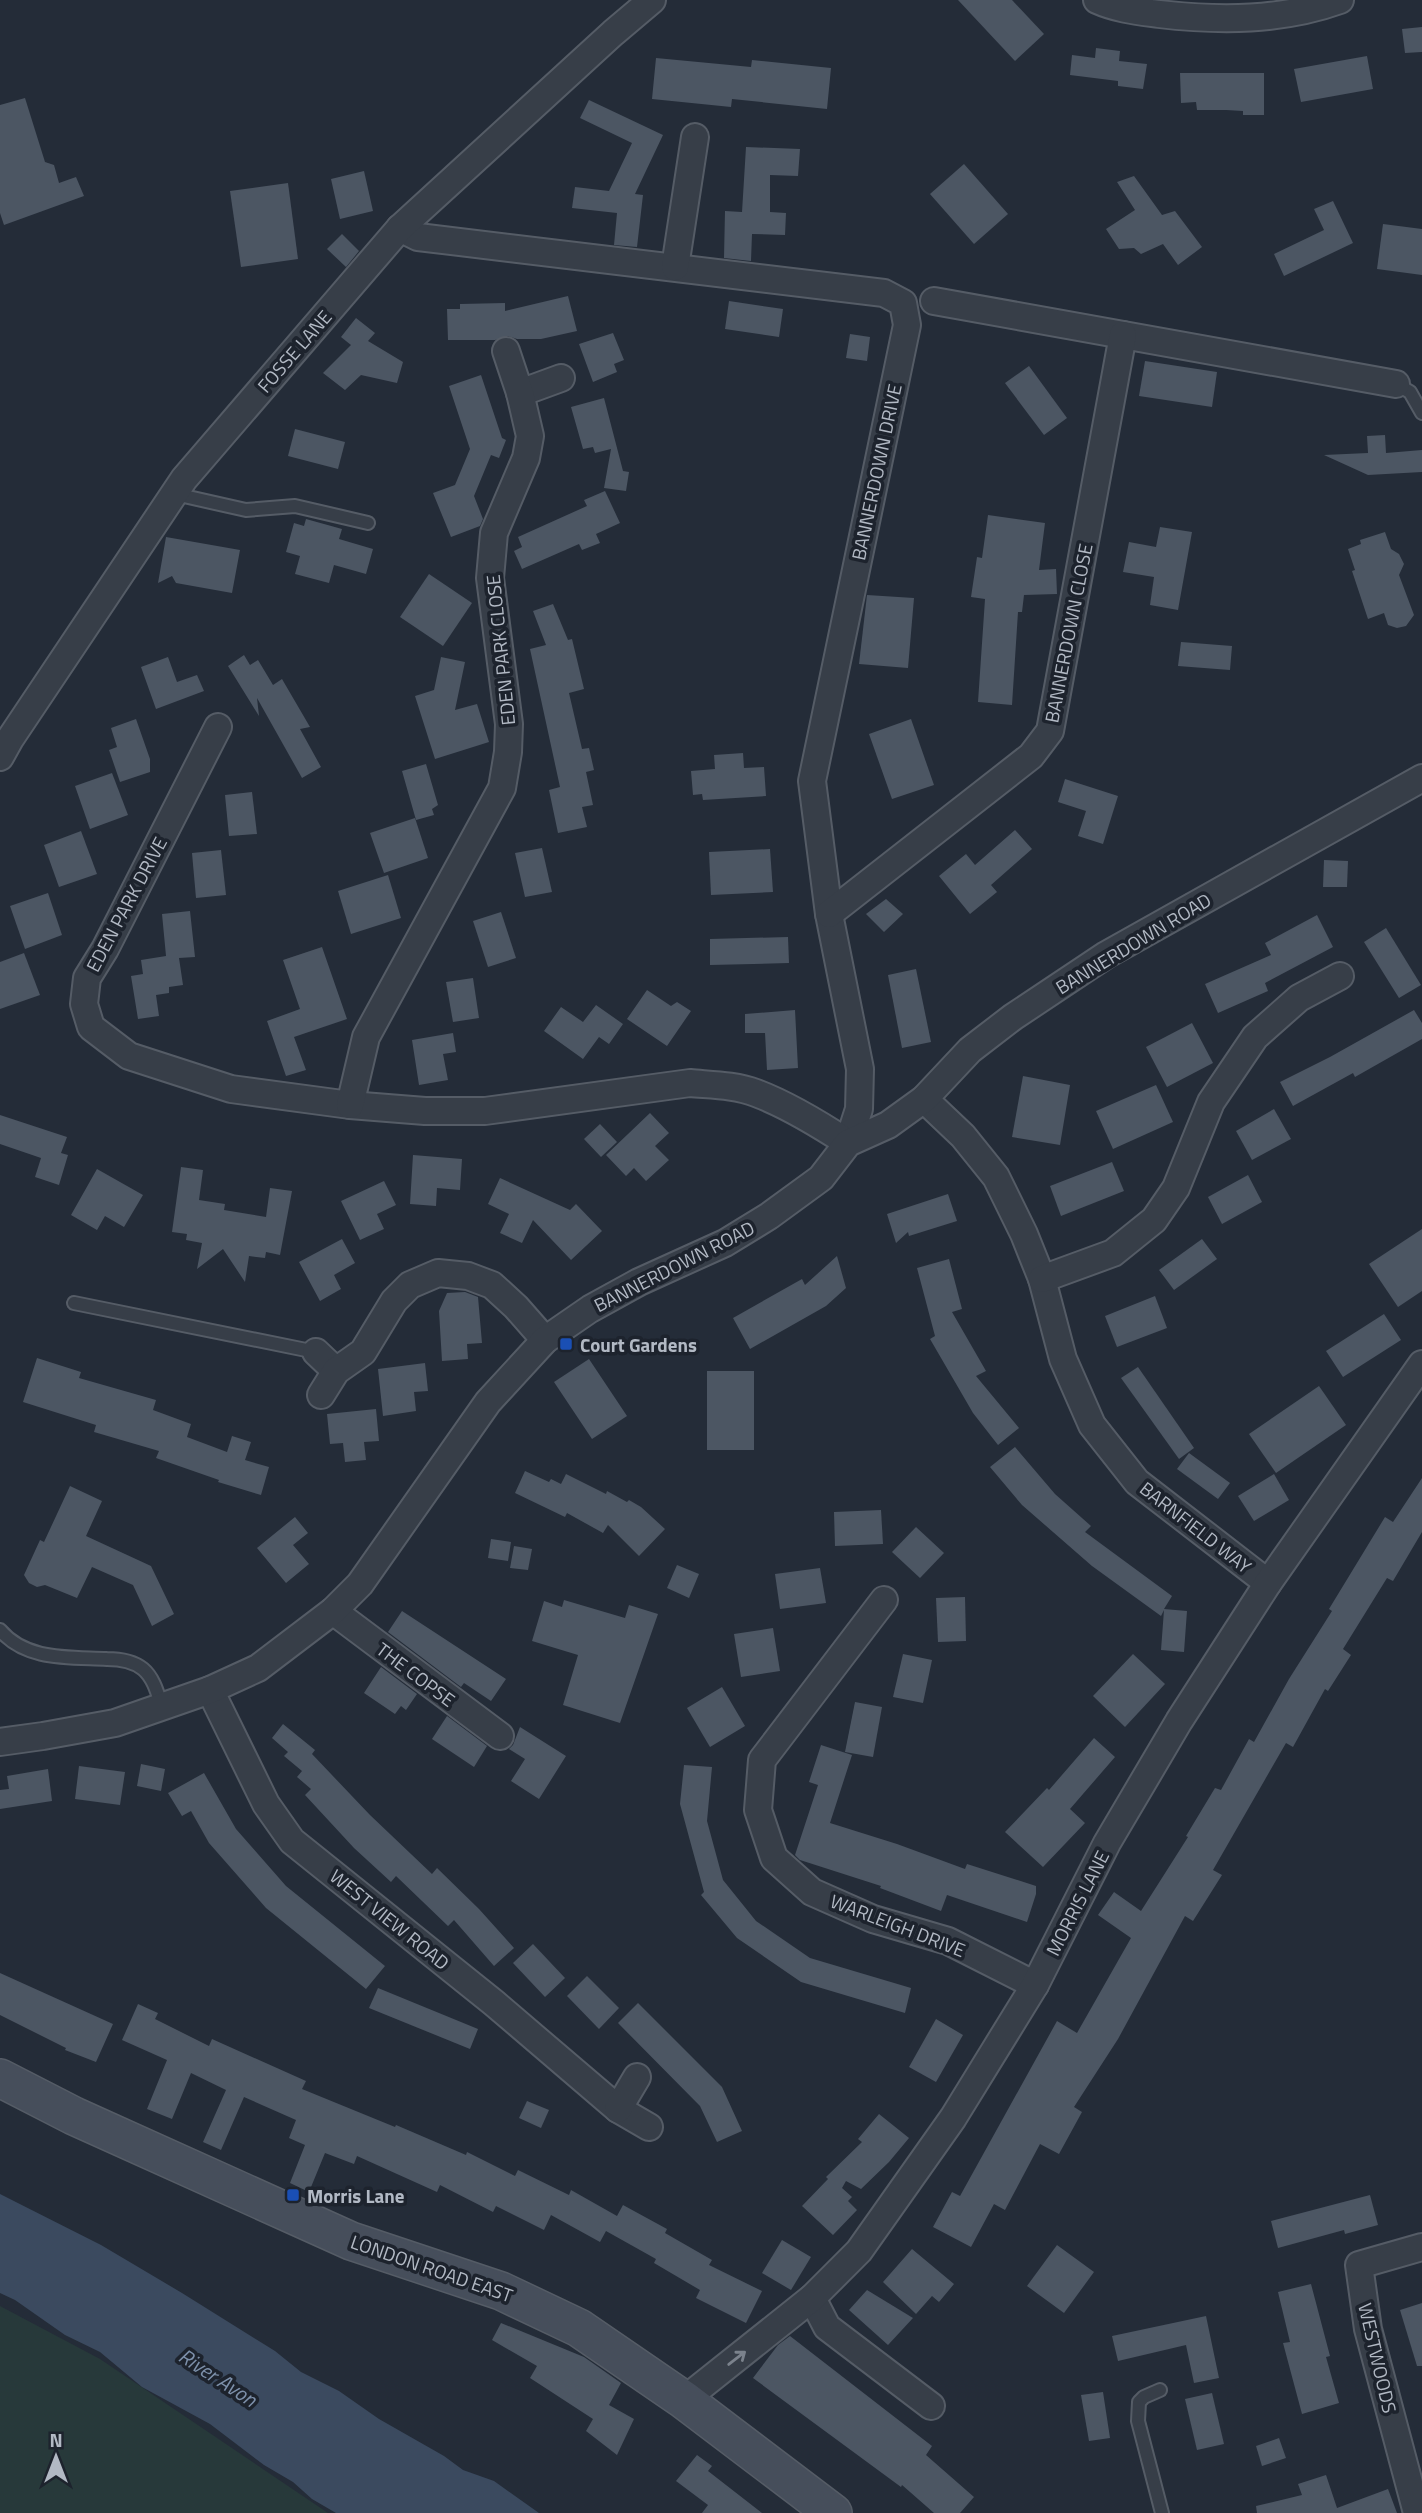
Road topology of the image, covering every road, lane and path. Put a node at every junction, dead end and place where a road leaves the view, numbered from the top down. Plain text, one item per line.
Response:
1 (652, 0) edge
2 (1097, 0) edge
3 (1340, 0) edge
4 (695, 137) dead end
5 (400, 228) junction
6 (675, 267) junction
7 (934, 301) dead end
8 (1123, 335) junction
9 (506, 351) dead end
10 (561, 378) dead end
11 (1396, 384) joint
12 (520, 393) junction
13 (1422, 413) edge
14 (174, 494) junction
15 (369, 523) dead end
16 (218, 727) dead end
17 (0, 757) edge
18 (1422, 778) edge
19 (830, 914) junction
20 (1340, 976) dead end
21 (924, 1099) junction
22 (350, 1105) junction
23 (848, 1143) junction
24 (1042, 1279) junction
25 (74, 1303) dead end
26 (545, 1340) junction
27 (316, 1352) joint
28 (1422, 1364) edge
29 (335, 1371) junction
30 (321, 1395) dead end
31 (1268, 1583) junction
32 (884, 1600) dead end
33 (333, 1611) junction
34 (0, 1630) edge
35 (210, 1690) junction
36 (162, 1708) junction
37 (500, 1736) dead end
38 (0, 1742) edge
39 (1035, 1985) junction
40 (637, 2077) dead end
41 (0, 2078) edge
42 (618, 2109) junction
43 (649, 2127) dead end
44 (1422, 2247) edge
45 (812, 2298) junction
46 (1160, 2390) dead end
47 (684, 2400) junction
48 (931, 2406) dead end
49 (832, 2513) edge
50 (1163, 2513) edge
51 (1417, 2513) edge

1 - 5 street, FOSSE LANE
2 - 3 street
4 - 6 street
5 - 6 street, BANNERDOWN DRIVE
5 - 14 street, FOSSE LANE
6 - 19 street, BANNERDOWN DRIVE
7 - 8 street
8 - 11 street
8 - 19 street, BANNERDOWN CLOSE
9 - 12 street, EDEN PARK CLOSE
10 - 12 street
11 - 13 lane
12 - 22 street, EDEN PARK CLOSE
14 - 15 lane
14 - 17 street, FOSSE LANE
16 - 22 street, EDEN PARK DRIVE
18 - 21 street, BANNERDOWN ROAD
19 - 23 street, BANNERDOWN DRIVE
20 - 24 street
21 - 23 street, BANNERDOWN ROAD
21 - 24 street, BARNFIELD WAY
22 - 23 street, EDEN PARK DRIVE
23 - 26 street, BANNERDOWN ROAD
24 - 31 street, BARNFIELD WAY
25 - 27 lane
26 - 29 street
26 - 33 street, BANNERDOWN ROAD
27 - 29 street
28 - 31 street, MORRIS LANE
29 - 30 street
31 - 39 street, MORRIS LANE
32 - 39 street, WARLEIGH DRIVE
33 - 35 street, BANNERDOWN ROAD
33 - 37 street, THE COPSE
34 - 36 lane
35 - 36 street, BANNERDOWN ROAD
35 - 42 street, WEST VIEW ROAD
36 - 38 street, BANNERDOWN ROAD
39 - 45 street, MORRIS LANE
40 - 42 street
41 - 47 street, LONDON ROAD EAST
42 - 43 street, WEST VIEW ROAD
44 - 51 street, WESTWOODS
47 -> 45 street, MORRIS LANE
45 - 48 street
46 - 50 lane
47 - 49 street, LONDON ROAD EAST

